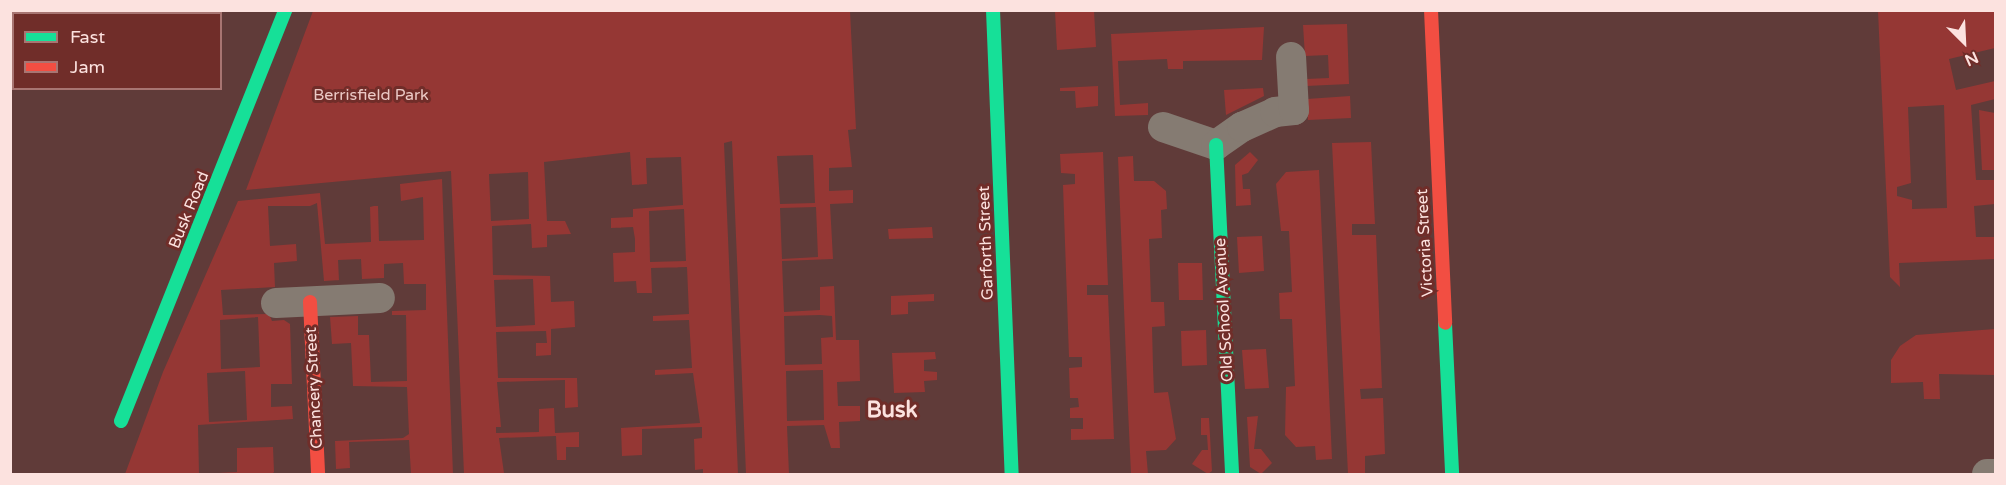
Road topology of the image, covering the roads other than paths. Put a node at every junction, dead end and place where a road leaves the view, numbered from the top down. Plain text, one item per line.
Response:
1 (285, 10) edge
2 (993, 10) edge
3 (1431, 10) edge
4 (1291, 57) dead end
5 (1163, 128) dead end
6 (1216, 145) junction
7 (380, 298) dead end
8 (310, 302) junction
9 (276, 303) dead end
10 (121, 421) dead end
11 (318, 474) edge
12 (1012, 474) edge
13 (1232, 474) edge
14 (1452, 474) edge
15 (1987, 474) edge
16 (1995, 474) edge

1 - 10 street, Busk Road
2 - 12 street, Garforth Street
3 - 14 street, Victoria Street
4 - 6 street
5 - 6 street
6 - 13 street, Old School Avenue
7 - 8 street
8 - 9 street
8 - 11 street, Chancery Street
15 - 16 street

